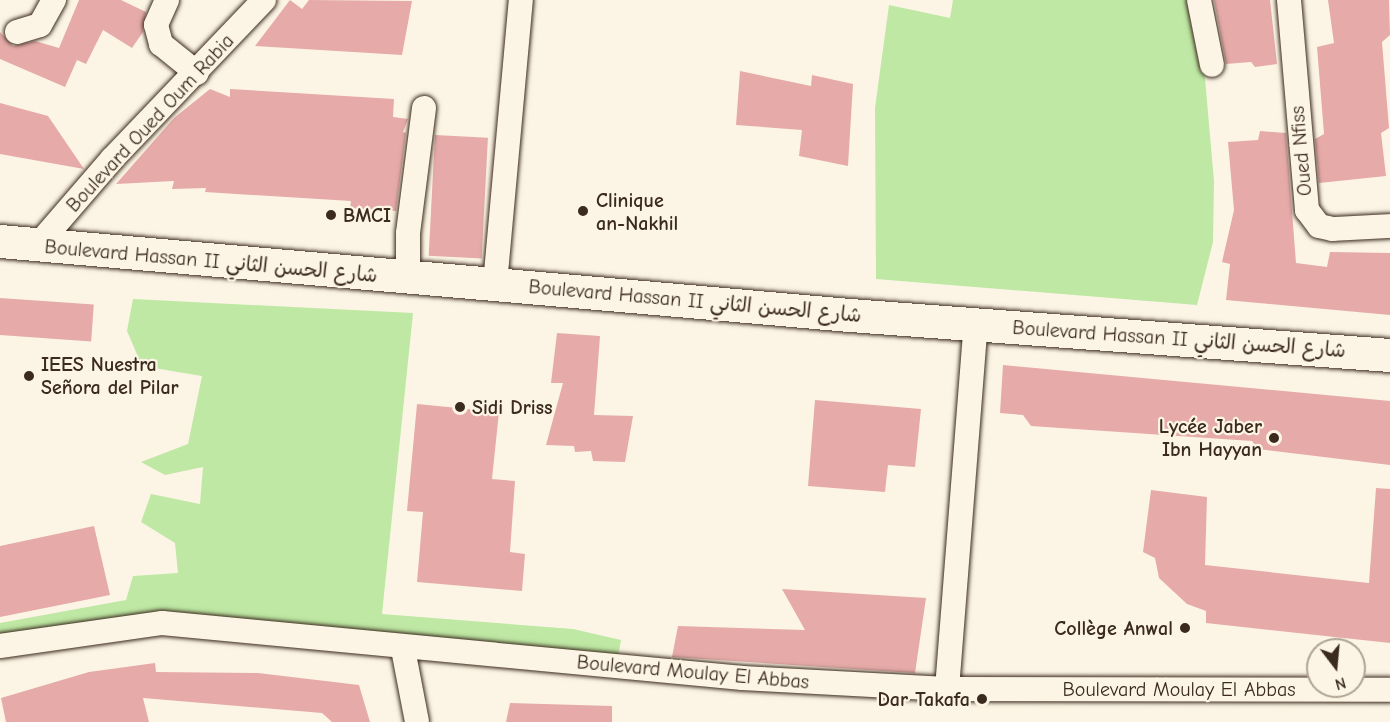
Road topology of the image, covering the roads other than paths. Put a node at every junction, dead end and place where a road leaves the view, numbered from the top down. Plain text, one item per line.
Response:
1 (54, 0) edge
2 (166, 0) edge
3 (264, 0) edge
4 (521, 0) edge
5 (1199, 0) edge
6 (1289, 0) edge
7 (17, 32) dead end
8 (1212, 65) dead end
9 (197, 73) junction
10 (424, 108) dead end
11 (1390, 226) edge
12 (0, 242) edge
13 (37, 246) junction
14 (408, 276) junction
15 (495, 284) junction
16 (976, 323) junction
17 (1390, 355) edge
18 (0, 646) edge
19 (403, 649) junction
20 (947, 689) junction
21 (1390, 690) edge
22 (417, 722) edge

1 - 7 street
2 - 9 street
3 - 9 street, Boulevard Oued Oum Rabia
4 - 15 street
5 - 8 street
6 - 11 street, Oued Nfiss
9 - 13 street, Boulevard Oued Oum Rabia
10 - 14 street
12 - 13 main road, Boulevard Hassan II شارع الحسن الثاني
13 - 14 main road, Boulevard Hassan II شارع الحسن الثاني
14 - 15 main road, Boulevard Hassan II شارع الحسن الثاني
15 - 16 main road, Boulevard Hassan II شارع الحسن الثاني
16 - 17 main road, Boulevard Hassan II شارع الحسن الثاني
16 - 20 street
18 - 19 street, Boulevard Moulay El Abbas
19 - 20 street, Boulevard Moulay El Abbas
19 - 22 street
20 - 21 street, Boulevard Moulay El Abbas

